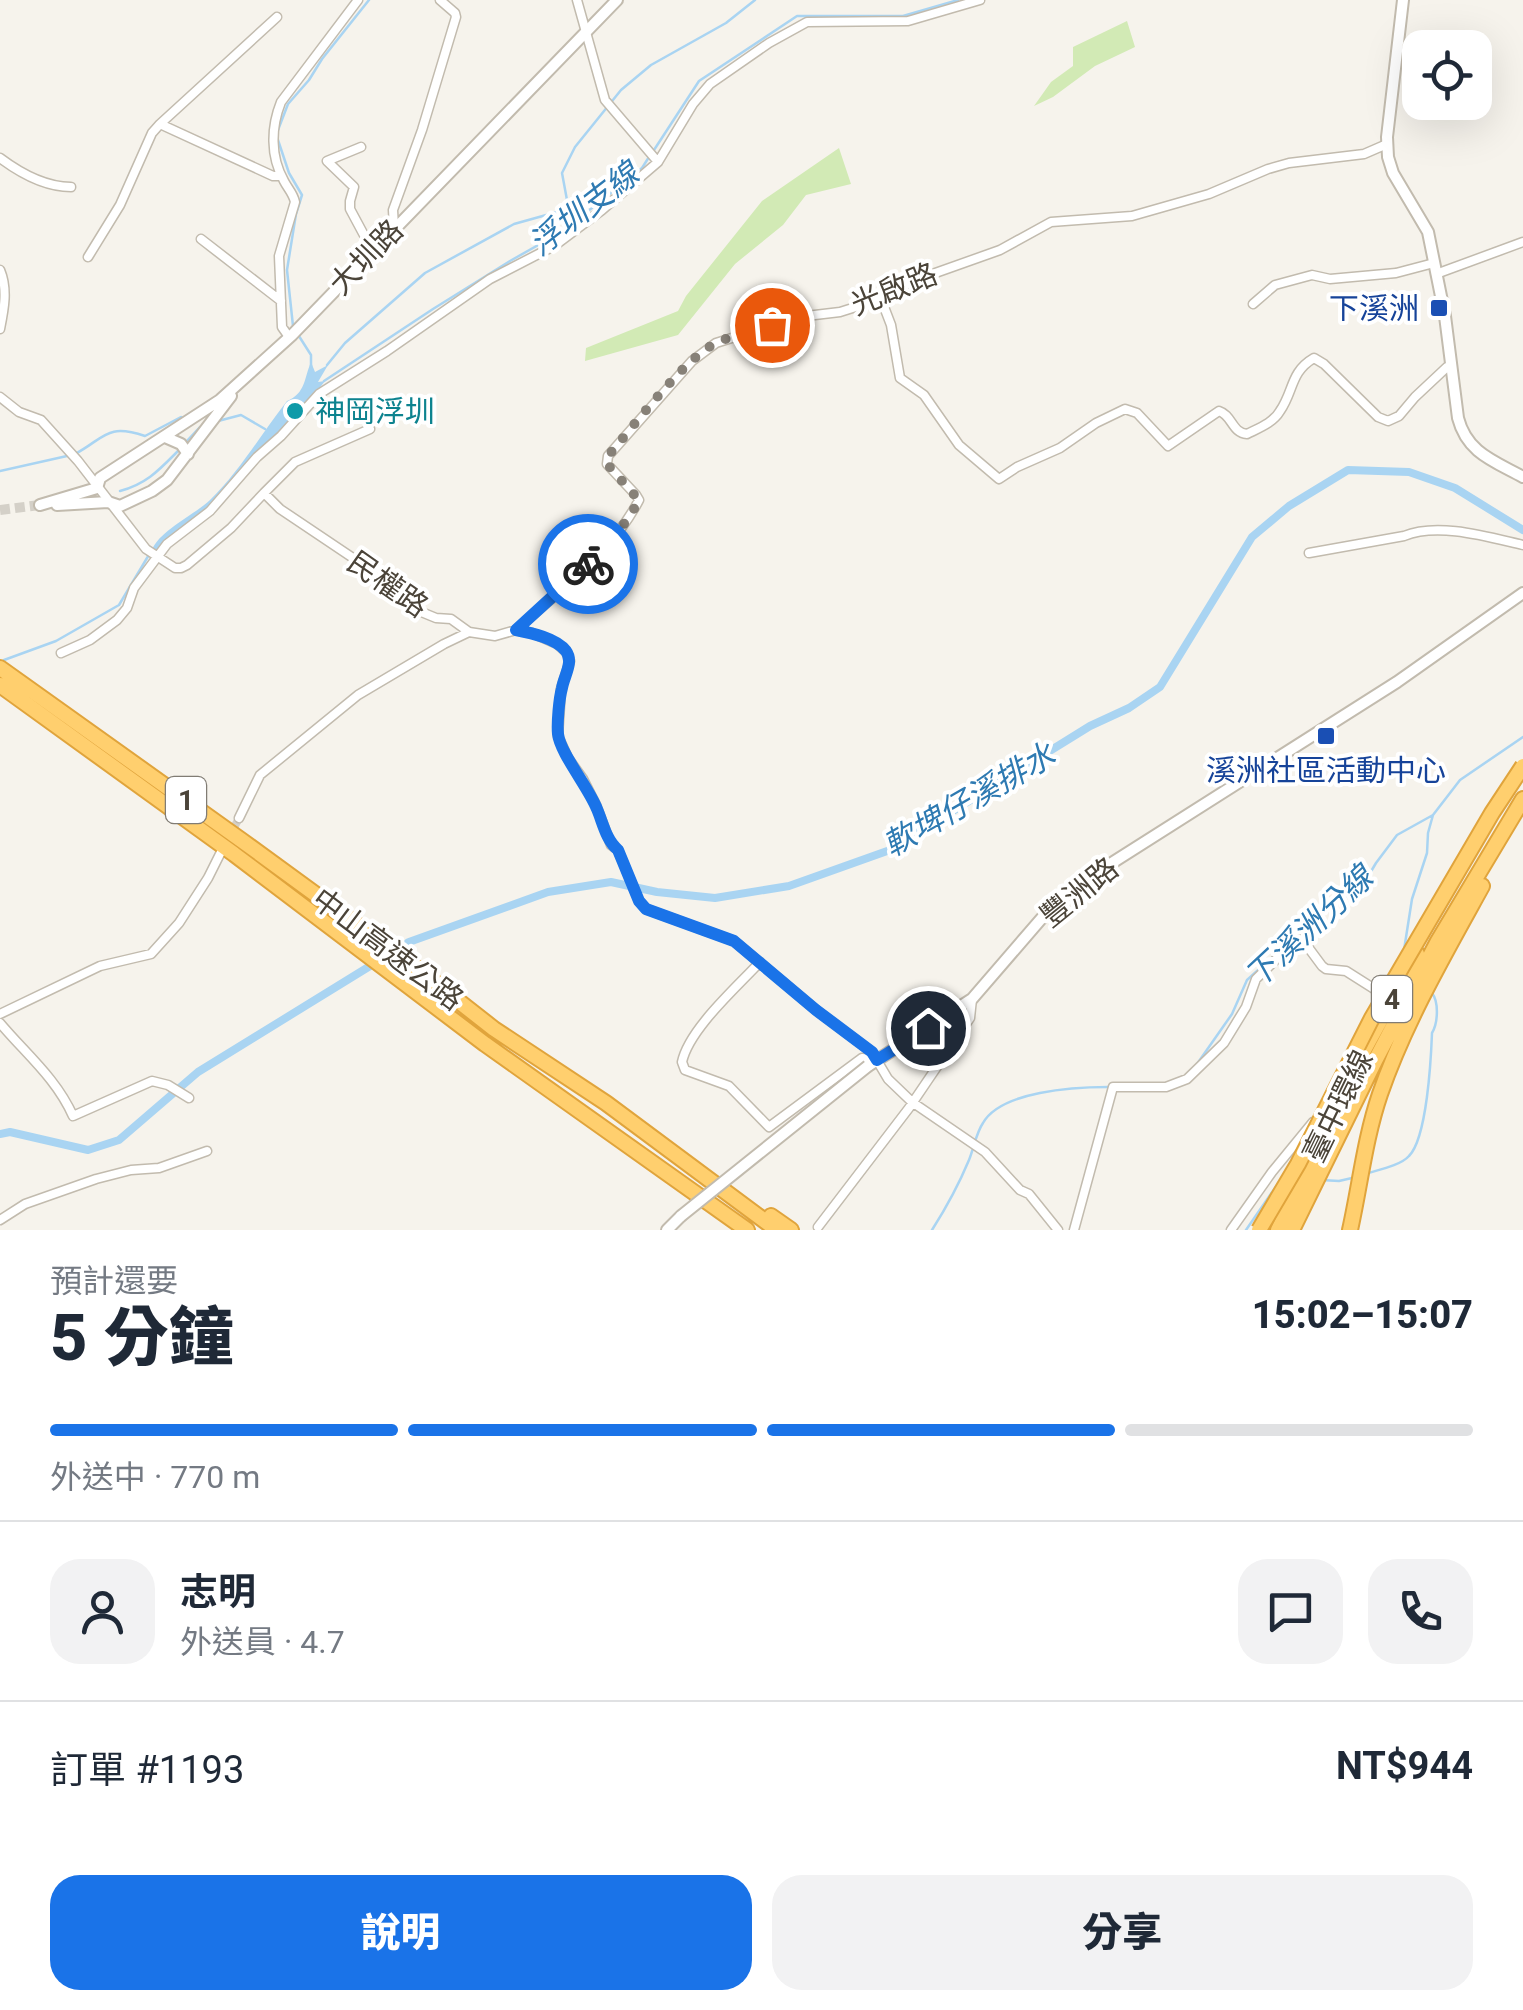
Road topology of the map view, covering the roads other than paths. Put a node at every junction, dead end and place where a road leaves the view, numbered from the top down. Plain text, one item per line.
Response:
1 (358, 0) edge
2 (440, 0) edge
3 (576, 0) edge
4 (617, 0) edge
5 (980, 0) edge
6 (1403, 0) edge
7 (277, 16) dead end
8 (586, 34) junction
9 (160, 124) junction
10 (1387, 144) junction
11 (361, 147) dead end
12 (654, 156) junction
13 (0, 158) edge
14 (281, 176) junction
15 (71, 187) dead end
16 (394, 227) junction
17 (201, 239) dead end
18 (1523, 242) edge
19 (372, 250) junction
20 (88, 256) dead end
21 (1435, 268) junction
22 (0, 270) edge
23 (882, 299) junction
24 (281, 302) junction
25 (1253, 304) dead end
26 (0, 329) edge
27 (293, 333) junction
28 (1451, 367) junction
29 (240, 383) junction
30 (0, 397) edge
31 (370, 429) dead end
32 (165, 437) junction
33 (185, 449) junction
34 (1523, 477) edge
35 (98, 488) junction
36 (264, 493) junction
37 (108, 502) junction
38 (1523, 545) edge
39 (153, 553) junction
40 (1309, 553) dead end
41 (1523, 593) edge
42 (516, 630) junction
43 (469, 632) junction
44 (62, 652) dead end
45 (0, 668) edge
46 (0, 685) edge
47 (1523, 767) edge
48 (1523, 778) edge
49 (1523, 799) edge
50 (1523, 817) edge
51 (239, 818) tunnel mouth
52 (221, 852) tunnel mouth
53 (760, 962) junction
54 (1387, 997) junction
55 (972, 999) junction
56 (0, 1014) edge
57 (0, 1023) edge
58 (872, 1063) junction
59 (189, 1098) dead end
60 (912, 1102) junction
61 (606, 1104) junction
62 (616, 1135) junction
63 (207, 1151) dead end
64 (0, 1219) edge
65 (818, 1227) dead end
66 (667, 1230) edge
67 (730, 1230) edge
68 (748, 1230) edge
69 (777, 1230) edge
70 (791, 1230) edge
71 (1058, 1230) edge
72 (1074, 1230) edge
73 (1231, 1230) edge
74 (1259, 1230) edge
75 (1278, 1230) edge
76 (1292, 1230) edge
77 (1352, 1230) edge

1 - 14 street
2 - 16 street
3 - 8 street
4 - 8 street, 大圳路
5 - 12 street
6 - 10 street
7 - 9 street
8 - 12 street
8 - 16 street, 大圳路
9 - 14 street
9 - 20 street
10 - 21 street
10 - 23 street, 光啟路
11 - 19 street
12 - 39 street
13 - 15 street
14 - 24 street
16 - 19 street, 大圳路
17 - 24 street
18 - 21 street
19 - 27 street, 大圳路
21 - 25 street
21 - 28 street
22 - 26 street
23 - 28 street
23 - 42 street, 光啟路
24 - 27 street
27 - 29 street, 大圳路
28 - 34 street
29 - 32 street, 大圳路
29 - 33 street
30 - 35 street
31 - 36 street
32 - 33 street
32 - 35 street, 大圳路
33 - 37 street
35 - 37 street
35 - 37 street
36 - 39 street
36 - 43 street, 民權路
37 - 39 street
38 - 40 street
39 - 44 street
41 - 55 street, 豐洲路
42 - 43 street, 民權路
42 - 53 street, 民權路
43 - 51 street
45 - 61 highway, 中山高速公路 / 1
46 - 62 highway, 中山高速公路 / 1
47 - 54 street
47 - 74 highway, bridge
48 - 75 highway, 臺中環線 / 4, bridge
49 - 76 highway, 臺中環線 / 4
50 - 77 highway
52 - 56 street
53 - 58 street
53 - 58 street
54 - 72 street
54 - 73 street
55 - 58 street, 豐洲路
55 - 60 street
57 - 59 street
58 - 60 street
58 - 66 street, 豐洲路, bridge
60 - 65 street
60 - 71 street
61 - 69 highway, 中山高速公路 / 1
61 - 70 highway
62 - 67 highway
62 - 68 highway, 中山高速公路 / 1
63 - 64 street

